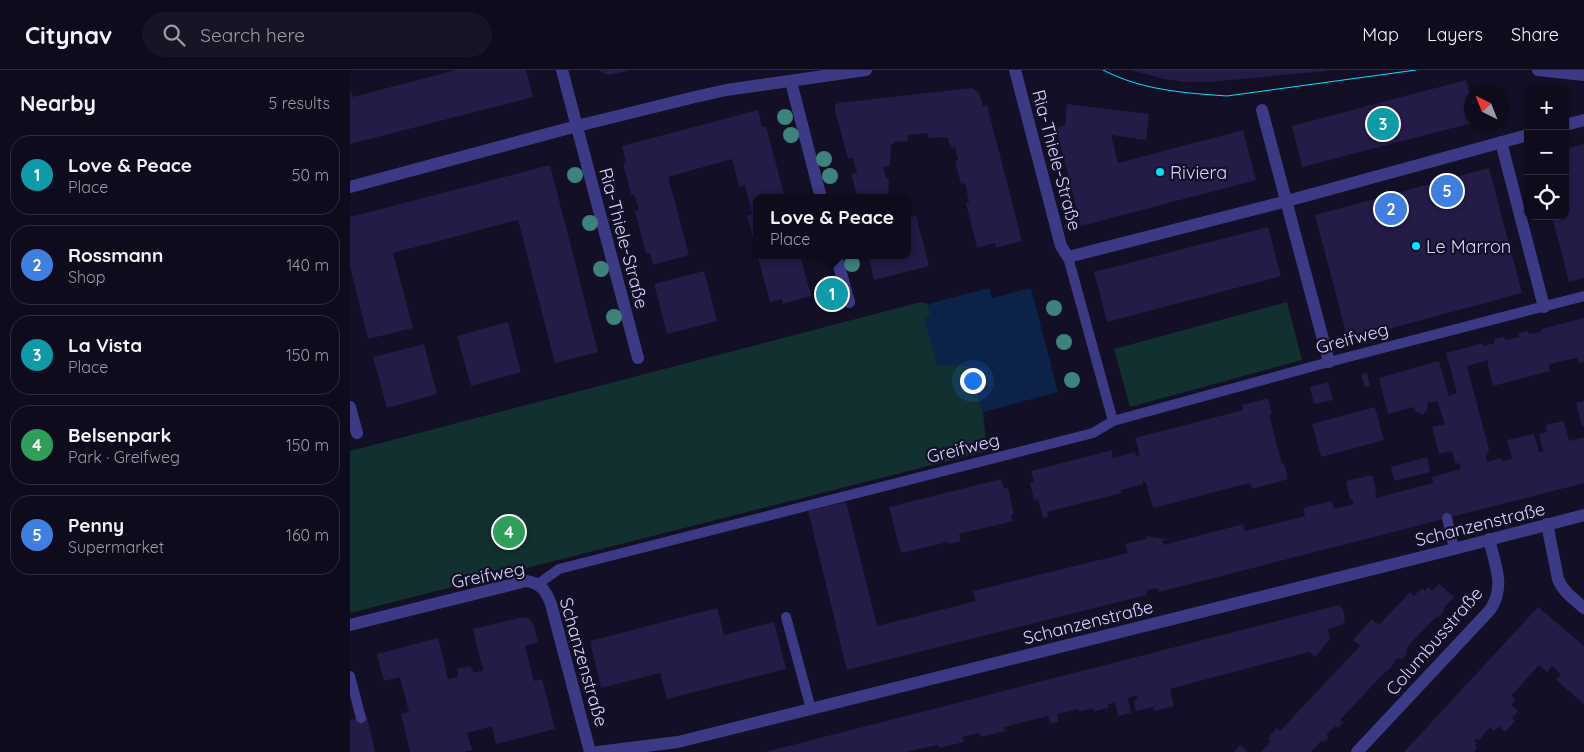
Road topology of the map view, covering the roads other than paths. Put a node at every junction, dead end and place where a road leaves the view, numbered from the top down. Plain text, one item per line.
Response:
1 (562, 70) edge
2 (866, 70) edge
3 (1015, 70) edge
4 (1538, 70) edge
5 (1584, 75) edge
6 (791, 82) junction
7 (1262, 110) dead end
8 (1584, 120) edge
9 (1569, 124) edge
10 (576, 126) junction
11 (1524, 136) edge
12 (1501, 142) junction
13 (350, 187) edge
14 (820, 194) edge
15 (1287, 201) junction
16 (1068, 257) junction
17 (837, 259) edge
18 (1584, 296) edge
19 (849, 302) dead end
20 (1544, 306) junction
21 (638, 358) dead end
22 (1329, 362) junction
23 (350, 407) edge
24 (1113, 422) junction
25 (357, 433) dead end
26 (1584, 515) edge
27 (1448, 518) dead end
28 (1547, 524) junction
29 (1489, 539) junction
30 (1454, 549) junction
31 (538, 584) junction
32 (1584, 608) edge
33 (786, 617) dead end
34 (350, 625) edge
35 (350, 676) edge
36 (811, 709) junction
37 (361, 718) dead end
38 (678, 747) edge
39 (590, 752) edge
40 (598, 752) edge
41 (1357, 752) edge

1 - 10 street, Ria-Thiele-Straße
2 - 6 street
3 - 16 street, Ria-Thiele-Straße
4 - 5 street
6 - 10 street
6 - 14 street
7 - 15 street
8 - 9 street
10 - 13 street
10 - 21 street, Ria-Thiele-Straße
11 - 12 street
12 - 15 street
12 - 20 street
15 - 16 street
15 - 22 street
16 - 24 lane
17 - 19 street
18 - 20 lane, Greifweg
20 - 22 lane, Greifweg
22 - 24 lane, Greifweg
23 - 25 street
24 - 31 lane, Greifweg
26 - 28 street, Schanzenstraße
27 - 30 lane
28 - 29 street, Schanzenstraße
28 - 32 street
29 - 30 street, Schanzenstraße
29 - 41 street, Columbusstraße
30 - 36 street, Schanzenstraße
31 - 34 street, Greifweg
31 - 39 street, Schanzenstraße
33 - 36 lane
35 - 37 lane
36 - 38 street, Schanzenstraße
38 - 40 street, Schanzenstraße

